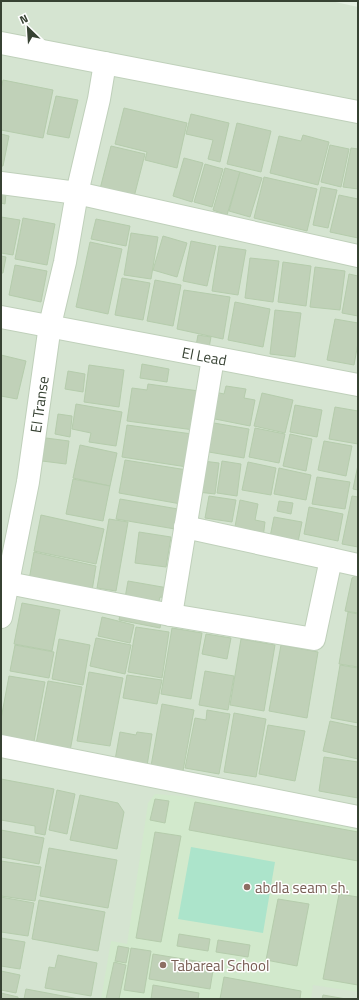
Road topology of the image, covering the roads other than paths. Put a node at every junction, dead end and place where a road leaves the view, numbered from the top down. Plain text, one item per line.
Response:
1 (1, 43) edge
2 (105, 62) junction
3 (358, 112) edge
4 (1, 183) edge
5 (77, 193) junction
6 (358, 256) edge
7 (1, 317) edge
8 (50, 325) junction
9 (213, 358) junction
10 (358, 385) edge
11 (185, 528) junction
12 (331, 559) junction
13 (358, 565) edge
14 (8, 583) junction
15 (170, 615) junction
16 (1, 617) edge
17 (1, 746) edge
18 (358, 817) edge

1 - 2 street
2 - 3 street
2 - 5 street, El Transe
4 - 5 street
5 - 6 street
5 - 8 street, El Transe
7 - 8 street, El Lead
8 - 9 street, El Lead
8 - 14 street, El Transe
9 - 10 street, El Lead
9 - 11 street
11 - 12 street
11 - 15 street
12 - 13 street
12 - 15 street
14 - 15 street
14 - 16 street, El Transe
17 - 18 street

